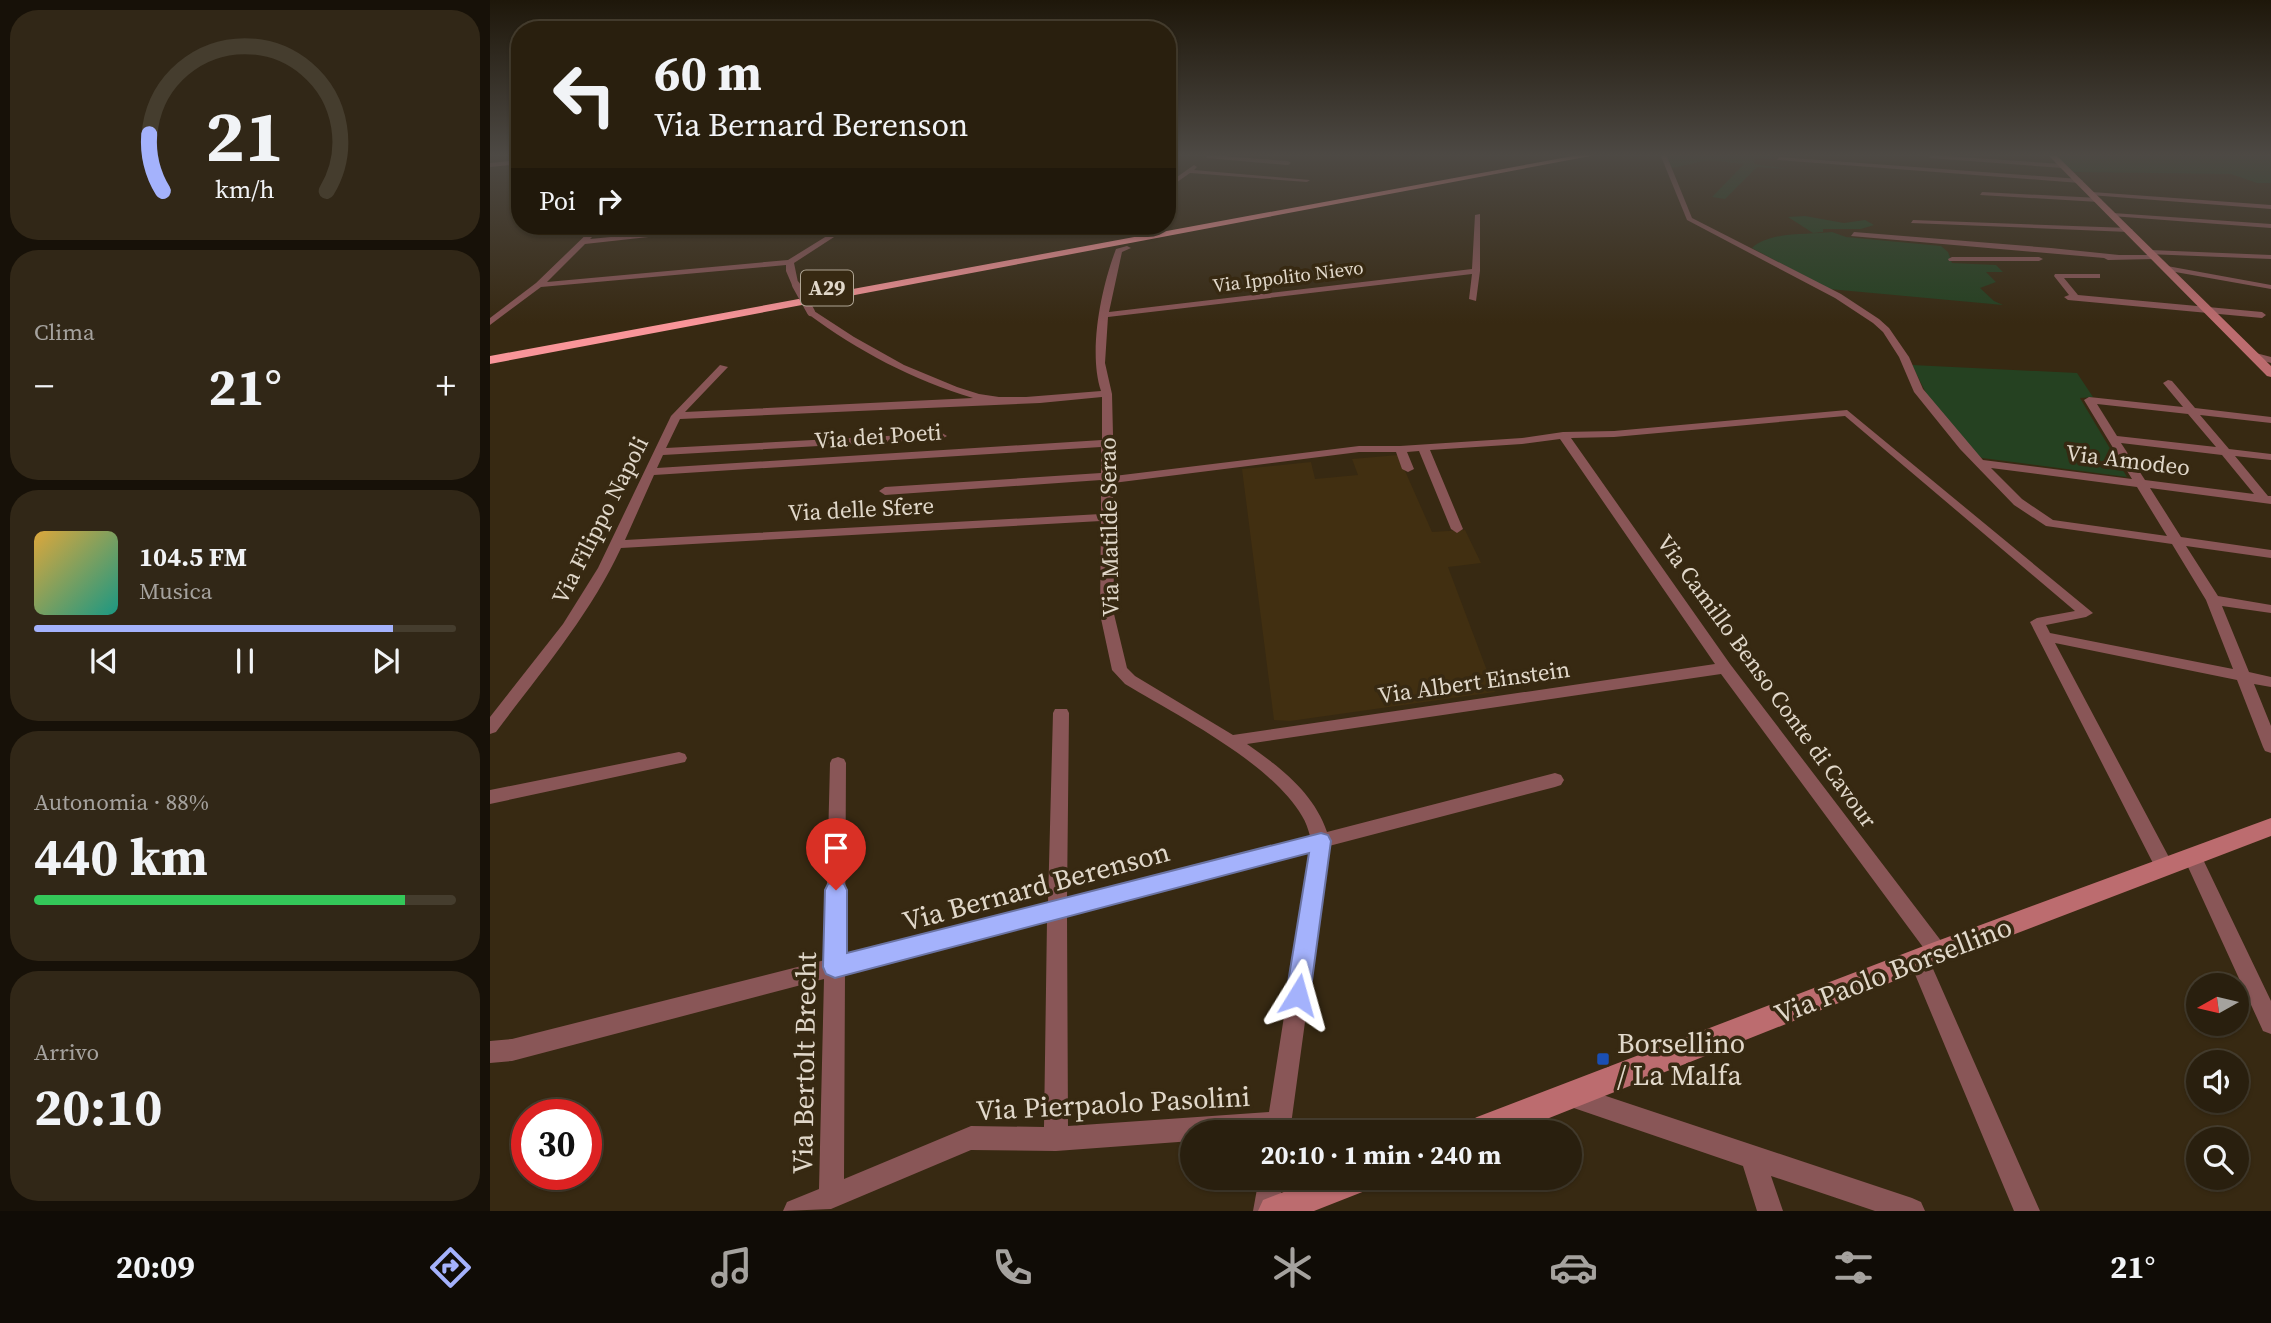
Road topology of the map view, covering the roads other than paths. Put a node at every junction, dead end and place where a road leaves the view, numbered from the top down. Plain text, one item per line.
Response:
1 (1246, 211) edge
2 (1293, 211) edge
3 (1686, 211) edge
4 (2109, 211) edge
5 (1478, 215) dead end
6 (2113, 215) junction
7 (1913, 222) dead end
8 (1176, 223) edge
9 (2271, 226) edge
10 (2129, 230) junction
11 (1176, 232) edge
12 (1854, 234) dead end
13 (589, 235) edge
14 (653, 235) edge
15 (833, 235) edge
16 (1111, 235) edge
17 (1162, 235) edge
18 (582, 242) junction
19 (1127, 248) dead end
20 (2153, 255) junction
21 (2116, 257) junction
22 (2271, 257) edge
23 (1952, 259) dead end
24 (790, 262) junction
25 (2166, 268) junction
26 (1476, 271) junction
27 (2097, 276) dead end
28 (539, 285) junction
29 (2271, 287) edge
30 (1473, 299) dead end
31 (2208, 310) junction
32 (1104, 315) junction
33 (2262, 315) dead end
34 (490, 322) edge
35 (490, 350) edge
36 (2252, 355) junction
37 (490, 360) edge
38 (2271, 360) edge
39 (723, 367) dead end
40 (2271, 373) edge
41 (2168, 383) dead end
42 (1107, 394) junction
43 (998, 400) junction
44 (2192, 412) junction
45 (676, 416) junction
46 (2271, 420) edge
47 (1563, 435) junction
48 (942, 436) dead end
49 (2113, 439) junction
50 (1107, 443) junction
51 (1423, 448) junction
52 (1400, 449) junction
53 (660, 452) junction
54 (2225, 452) junction
55 (2271, 457) edge
56 (1979, 463) junction
57 (1408, 469) dead end
58 (651, 472) junction
59 (1108, 478) junction
60 (2141, 483) junction
61 (885, 491) dead end
62 (2269, 502) edge
63 (1108, 517) junction
64 (1457, 529) dead end
65 (2178, 542) junction
66 (617, 544) junction
67 (2271, 554) edge
68 (2213, 600) junction
69 (2271, 608) edge
70 (2040, 629) junction
71 (1725, 668) junction
72 (2243, 676) junction
73 (2271, 682) edge
74 (1061, 713) dead end
75 (490, 728) edge
76 (1230, 741) junction
77 (2271, 747) edge
78 (679, 758) dead end
79 (838, 763) dead end
80 (1555, 780) dead end
81 (490, 797) edge
82 (2271, 827) edge
83 (1321, 841) junction
84 (2192, 856) junction
85 (2164, 866) junction
86 (1058, 909) junction
87 (1928, 956) junction
88 (835, 967) junction
89 (2271, 1024) edge
90 (490, 1052) edge
91 (1571, 1096) junction
92 (1280, 1120) edge
93 (1508, 1120) edge
94 (1180, 1133) edge
95 (1056, 1139) junction
96 (1753, 1158) junction
97 (1269, 1190) edge
98 (1328, 1190) edge
99 (831, 1197) junction
100 (796, 1211) edge
101 (1266, 1211) edge
102 (1274, 1211) edge
103 (1770, 1211) edge
104 (1912, 1211) edge
105 (2027, 1211) edge

1 - 8 highway, A29
2 - 11 highway, A29
3 - 56 street
4 - 6 main road
5 - 26 street
6 - 9 street
6 - 10 main road
7 - 10 street
10 - 20 main road
12 - 21 street
13 - 18 street
14 - 18 street
15 - 24 street
16 - 35 highway, A29
17 - 37 highway, A29
18 - 28 street
19 - 32 street, Via Matilde Serao
20 - 21 street
20 - 22 street
20 - 25 main road
21 - 23 street
24 - 28 street
24 - 43 street, bridge
25 - 29 street
25 - 31 main road
26 - 30 street
26 - 32 street, Via Ippolito Nievo
27 - 31 street
28 - 34 street
31 - 33 street
31 - 36 main road
32 - 42 street, Via Matilde Serao
36 - 38 street
36 - 40 main road
39 - 45 street, Via Filippo Napoli
41 - 44 street
42 - 43 street
42 - 50 street, Via Matilde Serao
43 - 45 street
44 - 46 street
44 - 49 street
44 - 54 street
45 - 53 street, Via Filippo Napoli
47 - 51 street
47 - 70 street
47 - 71 street, Via Camillo Benso Conte di Cavour
48 - 53 street
49 - 54 street
49 - 60 street
50 - 58 street, Via dei Poeti
50 - 59 street, Via Matilde Serao
51 - 52 street
51 - 64 street
52 - 57 street
52 - 59 street
53 - 58 street, Via Filippo Napoli
54 - 55 street
54 - 62 street
56 - 60 street, Via Amodeo
56 - 65 street
58 - 66 street, Via Filippo Napoli
59 - 61 street
59 - 63 street, Via Matilde Serao
60 - 62 street, Via Amodeo
60 - 65 street
63 - 66 street, Via delle Sfere
63 - 76 street, Via Matilde Serao
65 - 67 street
65 - 68 street
66 - 75 street, Via Filippo Napoli
68 - 69 street
68 - 72 street
70 - 72 street
70 - 85 street
71 - 76 street, Via Albert Einstein
71 - 87 street, Via Camillo Benso Conte di Cavour
72 - 73 street
72 - 77 street
74 - 86 street
76 - 83 street, Via Matilde Serao
78 - 81 street
79 - 88 street, Via Bertolt Brecht
80 - 83 street, Via Bernard Berenson
82 - 84 main road, Via Paolo Borsellino
83 - 86 street, Via Bernard Berenson
83 - 92 street
84 - 85 main road, Via Paolo Borsellino
84 - 89 street
85 - 87 main road, Via Paolo Borsellino
86 - 88 street, Via Bernard Berenson
86 - 95 street
87 - 91 main road, Via Paolo Borsellino
87 - 105 street, Via Camillo Benso Conte di Cavour
88 - 90 street, Via Bernard Berenson
88 - 99 street, Via Bertolt Brecht
91 - 93 main road, Via Paolo Borsellino
91 - 96 street
94 - 95 street, Via Pierpaolo Pasolini
95 - 99 street, Via Pierpaolo Pasolini
96 - 103 street
96 - 104 street
97 - 101 street
98 - 102 main road
99 - 100 street, Via Pierpaolo Pasolini

